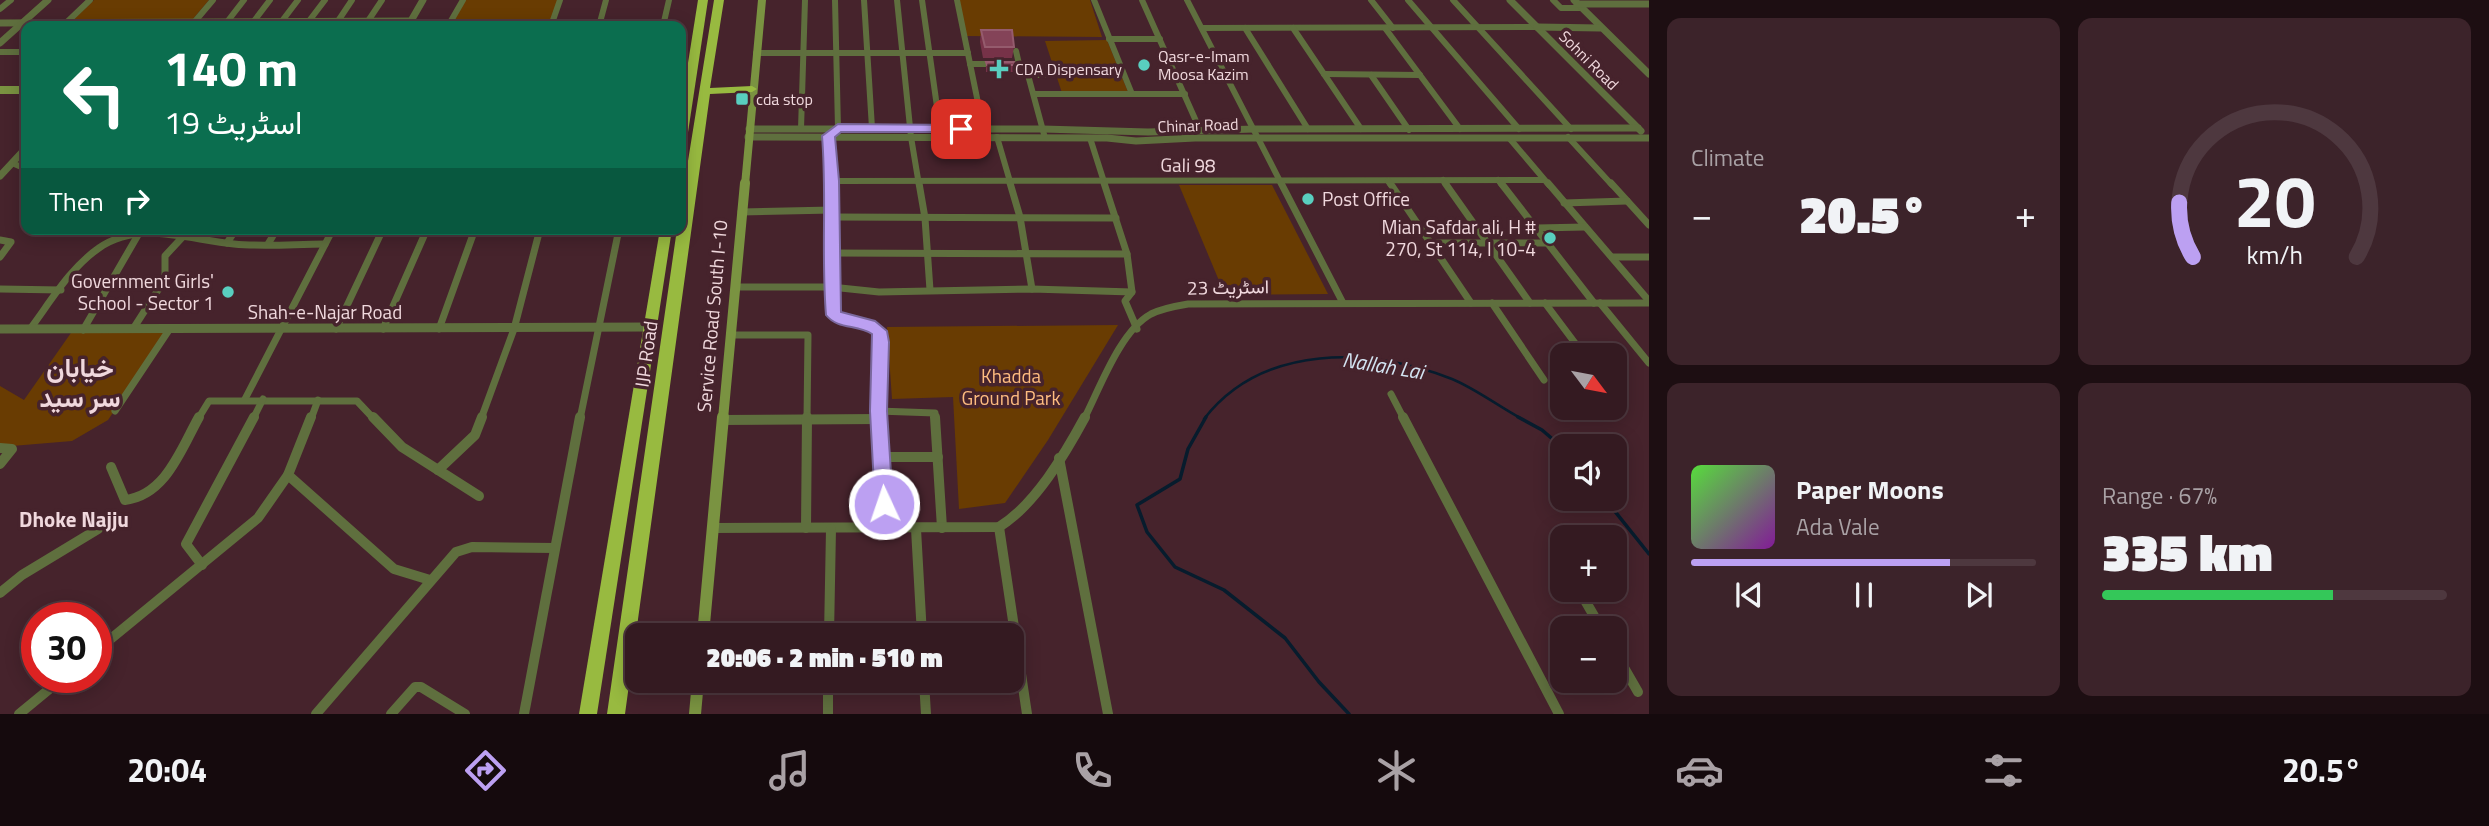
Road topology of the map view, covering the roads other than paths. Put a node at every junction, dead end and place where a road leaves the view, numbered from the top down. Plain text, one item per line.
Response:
1 (11, 0) edge
2 (48, 0) edge
3 (90, 0) edge
4 (213, 0) edge
5 (244, 0) edge
6 (270, 0) edge
7 (298, 0) edge
8 (325, 0) edge
9 (352, 0) edge
10 (382, 0) edge
11 (424, 0) edge
12 (463, 0) edge
13 (560, 0) edge
14 (606, 0) edge
15 (669, 0) edge
16 (703, 0) edge
17 (719, 0) edge
18 (762, 0) edge
19 (805, 0) edge
20 (835, 0) edge
21 (864, 0) edge
22 (897, 0) edge
23 (922, 0) edge
24 (957, 0) edge
25 (1094, 0) edge
26 (1142, 0) edge
27 (1187, 0) edge
28 (1371, 0) edge
29 (1408, 0) edge
30 (1453, 0) edge
31 (1510, 0) edge
32 (1553, 0) edge
33 (1577, 4) edge
34 (1649, 4) edge
35 (0, 9) edge
36 (24, 21) edge
37 (68, 21) edge
38 (196, 21) edge
39 (228, 21) edge
40 (255, 21) edge
41 (282, 21) joint
42 (309, 21) junction
43 (338, 21) junction
44 (368, 21) joint
45 (411, 21) edge
46 (451, 21) edge
47 (553, 21) edge
48 (600, 21) edge
49 (664, 21) edge
50 (0, 23) edge
51 (21, 23) edge
52 (21, 24) edge
53 (1478, 27) junction
54 (1536, 27) junction
55 (1202, 28) junction
56 (1245, 28) junction
57 (1293, 28) junction
58 (1385, 28) junction
59 (1393, 28) junction
60 (1431, 28) junction
61 (1600, 28) junction
62 (1109, 39) junction
63 (1160, 39) junction
64 (0, 43) edge
65 (1016, 51) edge
66 (0, 52) edge
67 (21, 52) edge
68 (757, 53) junction
69 (803, 53) junction
70 (836, 53) junction
71 (868, 53) junction
72 (903, 53) junction
73 (929, 53) junction
74 (968, 53) junction
75 (970, 64) junction
76 (1325, 74) junction
77 (1649, 74) edge
78 (1051, 75) dead end
79 (1371, 75) junction
80 (1420, 75) junction
81 (686, 83) edge
82 (0, 84) edge
83 (21, 84) edge
84 (753, 86) junction
85 (706, 87) junction
86 (0, 90) edge
87 (21, 90) edge
88 (1034, 94) junction
89 (1132, 94) junction
90 (1185, 94) junction
91 (838, 128) junction
92 (872, 128) junction
93 (940, 128) junction
94 (1638, 128) junction
95 (801, 129) junction
96 (1308, 129) junction
97 (1360, 129) junction
98 (1461, 129) junction
99 (1519, 129) junction
100 (1200, 130) junction
101 (1409, 130) junction
102 (749, 133) junction
103 (911, 133) junction
104 (984, 133) junction
105 (1044, 133) junction
106 (1257, 133) junction
107 (1570, 133) junction
108 (829, 136) junction
109 (998, 138) junction
110 (1090, 138) junction
111 (1649, 138) edge
112 (1510, 139) junction
113 (21, 153) edge
114 (12, 163) junction
115 (21, 167) edge
116 (0, 176) edge
117 (1010, 180) junction
118 (1102, 180) junction
119 (1443, 180) junction
120 (1498, 180) junction
121 (1544, 180) junction
122 (832, 181) junction
123 (920, 181) junction
124 (1388, 181) junction
125 (1281, 182) junction
126 (1627, 201) junction
127 (1564, 202) junction
128 (1635, 210) junction
129 (1649, 210) edge
130 (741, 212) junction
131 (832, 214) junction
132 (1020, 217) junction
133 (925, 218) junction
134 (1116, 218) junction
135 (686, 222) edge
136 (1649, 225) edge
137 (1585, 227) junction
138 (1537, 228) junction
139 (138, 235) joint
140 (185, 235) edge
141 (192, 235) edge
142 (232, 235) edge
143 (273, 235) edge
144 (330, 235) edge
145 (380, 235) edge
146 (424, 235) edge
147 (473, 235) edge
148 (539, 235) edge
149 (618, 235) edge
150 (665, 235) edge
151 (684, 235) edge
152 (0, 240) edge
153 (227, 243) junction
154 (1430, 243) junction
155 (1486, 243) junction
156 (1549, 243) junction
157 (268, 244) junction
158 (326, 244) junction
159 (1026, 252) junction
160 (831, 253) junction
161 (927, 253) junction
162 (1127, 254) junction
163 (0, 257) edge
164 (1612, 257) junction
165 (1649, 257) edge
166 (736, 287) junction
167 (831, 287) junction
168 (0, 289) edge
169 (1032, 289) junction
170 (61, 290) junction
171 (930, 290) junction
172 (1132, 292) junction
173 (1649, 302) edge
174 (1343, 303) junction
175 (1471, 303) junction
176 (1492, 303) junction
177 (1530, 303) junction
178 (1545, 303) junction
179 (1597, 303) junction
180 (650, 327) junction
181 (597, 328) junction
182 (1137, 328) junction
183 (0, 329) edge
184 (133, 329) junction
185 (280, 329) junction
186 (336, 329) junction
187 (383, 329) junction
188 (439, 329) junction
189 (514, 329) junction
190 (30, 330) junction
191 (83, 330) junction
192 (169, 330) junction
193 (730, 335) junction
194 (1575, 343) edge
195 (1649, 363) edge
196 (1544, 380) dead end
197 (1391, 394) dead end
198 (245, 399) junction
199 (263, 399) junction
200 (318, 400) junction
201 (115, 411) dead end
202 (879, 415) junction
203 (807, 418) junction
204 (722, 420) junction
205 (0, 448) edge
206 (881, 457) junction
207 (938, 457) junction
208 (1059, 458) junction
209 (0, 464) edge
210 (110, 467) dead end
211 (438, 470) junction
212 (288, 475) junction
213 (479, 496) dead end
214 (641, 526) junction
215 (618, 527) junction
216 (885, 527) junction
217 (999, 527) junction
218 (713, 528) junction
219 (806, 528) junction
220 (831, 528) junction
221 (916, 528) junction
222 (942, 528) junction
223 (98, 529) dead end
224 (555, 548) junction
225 (202, 565) junction
226 (430, 580) junction
227 (0, 593) edge
228 (704, 623) edge
229 (829, 623) edge
230 (921, 623) edge
231 (112, 638) edge
232 (1627, 673) edge
233 (1638, 692) dead end
234 (45, 693) edge
235 (697, 693) edge
236 (828, 693) edge
237 (925, 693) edge
238 (19, 714) edge
239 (316, 714) edge
240 (391, 714) edge
241 (465, 714) edge
242 (524, 714) edge
243 (589, 714) edge
244 (616, 714) edge
245 (695, 714) edge
246 (828, 714) edge
247 (926, 714) edge
248 (1027, 714) edge
249 (1108, 714) edge
250 (1559, 714) edge

1 - 35 street
2 - 36 street
3 - 37 street
4 - 38 street
5 - 39 street
6 - 40 street
7 - 41 street
8 - 42 street
9 - 43 street
10 - 44 street
11 - 45 street
12 - 46 street
13 - 47 street
14 - 48 street
15 - 49 street
16 - 81 highway
17 - 85 highway, IJP Road
18 - 68 main road, Service Road South I-10
19 - 69 street
20 - 70 street
21 - 71 street
22 - 72 street
23 - 73 street
24 - 74 street
25 - 62 street
26 - 63 street
27 - 55 street
28 - 59 street
29 - 60 street
30 - 53 street
31 - 54 street, Sohni Road
32 - 33 street
33 - 34 street
33 - 61 street
41 - 42 street
42 - 43 street
43 - 44 street
50 - 51 street
52 - 64 street
53 - 54 street
53 - 60 street
53 - 107 street
54 - 61 street
54 - 94 street, Sohni Road
55 - 56 street
55 - 106 street
56 - 57 street
56 - 96 street
57 - 58 street
57 - 76 street
58 - 59 street
58 - 80 street
59 - 60 street
60 - 99 street
61 - 77 street
62 - 63 street
62 - 89 street
63 - 90 street
65 - 75 street
66 - 67 street
68 - 69 street
68 - 84 main road, Service Road South I-10
69 - 70 street
69 - 95 street
70 - 71 street
70 - 91 street
71 - 72 street
71 - 92 street
72 - 73 street
72 - 103 street
73 - 74 street
73 - 93 street
74 - 75 street
75 - 104 street
76 - 79 street
76 - 97 street
78 - 88 street
79 - 80 street
79 - 101 street
80 - 98 street
82 - 83 main road
84 - 85 highway
84 - 102 main road, Service Road South I-10
85 - 135 highway, IJP Road
86 - 87 main road
88 - 89 street
88 - 105 street
89 - 90 street
90 - 100 street
91 - 92 street, Chinar Road
91 - 95 street, Chinar Road
91 - 108 street
92 - 103 street, Chinar Road
93 - 103 street, Chinar Road
93 - 104 street, Chinar Road
94 - 107 street, Chinar Road
94 - 111 street, Sohni Road
95 - 102 street, Chinar Road
96 - 97 street, Chinar Road
96 - 106 street, Chinar Road
97 - 101 street, Chinar Road
98 - 99 street, Chinar Road
98 - 101 street, Chinar Road
99 - 107 street, Chinar Road
100 - 105 street, Chinar Road
100 - 106 street, Chinar Road
102 - 108 street, Chinar Road
102 - 130 main road, Service Road South I-10
103 - 104 street, Chinar Road
103 - 108 street, Chinar Road
103 - 123 street
104 - 105 street, Chinar Road
104 - 109 street, Chinar Road
105 - 109 street, Chinar Road
105 - 110 street, Chinar Road
106 - 110 street, Chinar Road
106 - 112 street, Chinar Road
106 - 125 street
107 - 111 street, Chinar Road
107 - 112 street, Chinar Road
107 - 126 street
108 - 122 street
109 - 117 street
110 - 118 street
112 - 121 street
113 - 114 street
114 - 115 street
114 - 116 street
117 - 118 street, Gali 98
117 - 123 street, Gali 98
117 - 132 street
118 - 125 street, Gali 98
118 - 134 street
119 - 120 street, Gali 98
119 - 124 street, Gali 98
119 - 155 street
120 - 121 street, Gali 98
120 - 138 street
121 - 127 street
122 - 123 street, Gali 98
122 - 131 street
123 - 133 street
124 - 125 street, Gali 98
124 - 154 street
125 - 174 street
126 - 127 street
126 - 128 street
127 - 137 street
128 - 129 street
128 - 136 street
130 - 131 street
130 - 166 main road, Service Road South I-10
131 - 133 street
131 - 160 street
132 - 133 street
132 - 134 street
132 - 159 street
133 - 161 street
134 - 162 street
137 - 138 street
137 - 164 street
138 - 156 street
139 - 170 street
139 - 191 street
140 - 184 street
141 - 153 street
142 - 153 street
143 - 157 street
144 - 158 street
145 - 186 street
146 - 187 street
147 - 188 street
148 - 189 street
149 - 181 street
150 - 180 highway, IJP Road
151 - 214 highway, IJP Road
152 - 163 street
153 - 157 street
154 - 155 street
154 - 175 street
155 - 156 street
155 - 177 street
156 - 179 street
157 - 158 street
158 - 185 street
159 - 161 street
159 - 162 street
159 - 169 street
160 - 161 street
160 - 167 street
161 - 171 street
162 - 172 street
164 - 165 street
164 - 173 street
166 - 167 street
166 - 193 main road, Service Road South I-10
167 - 171 street
167 - 202 street
168 - 170 street
169 - 171 street
169 - 172 street
170 - 190 street
172 - 182 street
173 - 179 street, اسٹریٹ 23
174 - 175 street, اسٹریٹ 23
174 - 182 street, اسٹریٹ 23
175 - 176 street, اسٹریٹ 23
176 - 177 street, اسٹریٹ 23
176 - 196 street
177 - 178 street, اسٹریٹ 23
178 - 179 street, اسٹریٹ 23
178 - 194 street
179 - 195 street
180 - 181 street, Shah-e-Najar Road
180 - 215 highway, IJP Road
181 - 189 street, Shah-e-Najar Road
181 - 224 street
182 - 208 street, اسٹریٹ 23
183 - 190 street, Shah-e-Najar Road
184 - 191 street, Shah-e-Najar Road
184 - 192 street, Shah-e-Najar Road
185 - 186 street, Shah-e-Najar Road
185 - 192 street, Shah-e-Najar Road
185 - 198 street
186 - 187 street, Shah-e-Najar Road
187 - 188 street, Shah-e-Najar Road
188 - 189 street, Shah-e-Najar Road
189 - 211 street
190 - 191 street, Shah-e-Najar Road
192 - 201 street
193 - 203 street
193 - 204 main road, Service Road South I-10
197 - 250 street
198 - 199 street
198 - 210 street
199 - 200 street
199 - 225 street
200 - 211 street
200 - 212 street
202 - 203 street
202 - 206 street
202 - 207 street
203 - 204 street
203 - 219 street
204 - 218 main road, Service Road South I-10
205 - 209 street
206 - 207 street
206 - 216 street
207 - 222 street
208 - 217 street, اسٹریٹ 23
208 - 249 street
211 - 213 street
212 - 225 street
212 - 226 street
214 - 215 highway
214 - 244 highway, IJP Road
215 - 243 highway, IJP Road
216 - 220 street
216 - 221 street
217 - 222 street
217 - 248 street
218 - 219 street
218 - 228 main road, Service Road South I-10
219 - 220 street
220 - 229 street
221 - 222 street
221 - 230 street
223 - 227 street
224 - 226 street
224 - 242 street
225 - 231 street
226 - 239 street
232 - 233 street
234 - 238 street
235 - 245 main road
236 - 246 street
237 - 247 street
240 - 241 street

